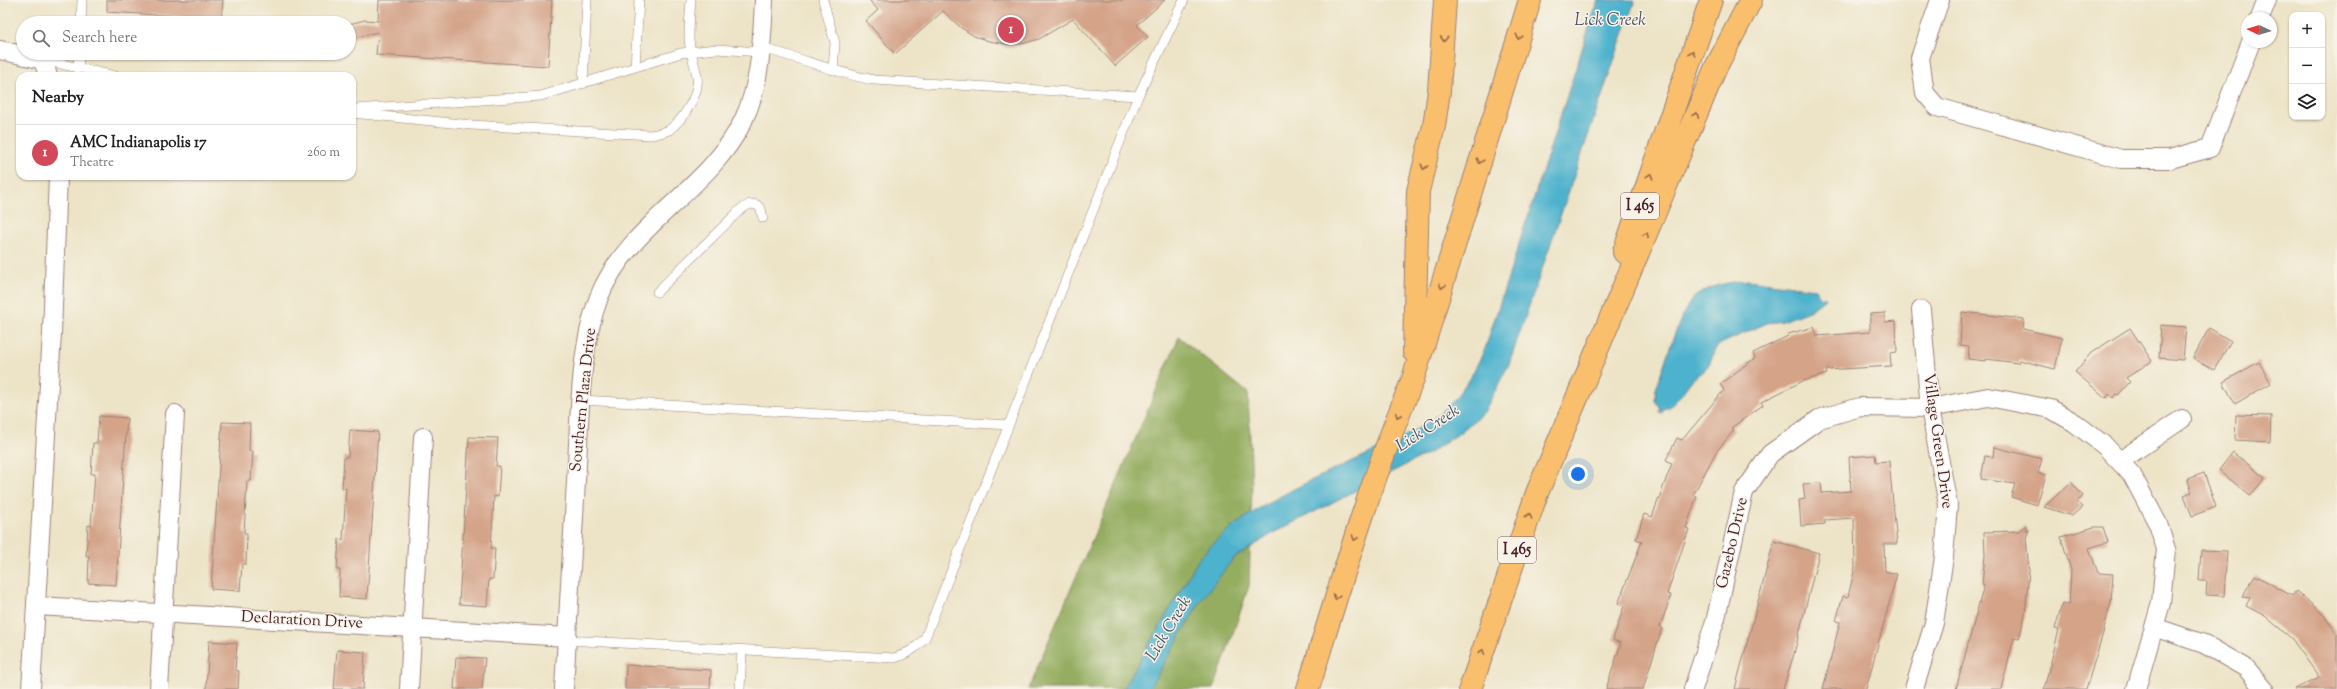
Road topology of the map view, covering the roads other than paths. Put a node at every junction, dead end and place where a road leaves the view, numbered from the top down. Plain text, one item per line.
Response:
1 (82, 0) edge
2 (587, 0) edge
3 (639, 0) edge
4 (691, 0) edge
5 (764, 0) edge
6 (823, 0) edge
7 (1184, 0) edge
8 (1445, 0) edge
9 (1530, 0) edge
10 (1711, 0) edge
11 (1751, 0) edge
12 (1940, 0) edge
13 (2267, 0) edge
14 (2262, 12) edge
15 (81, 16) edge
16 (2249, 48) edge
17 (0, 50) edge
18 (761, 50) junction
19 (690, 51) junction
20 (16, 56) edge
21 (25, 60) edge
22 (79, 60) edge
23 (45, 68) edge
24 (78, 68) junction
25 (635, 68) junction
26 (834, 70) junction
27 (96, 72) edge
28 (583, 84) junction
29 (1138, 96) junction
30 (356, 109) edge
31 (356, 113) edge
32 (58, 180) edge
33 (763, 218) dead end
34 (657, 292) dead end
35 (1921, 310) dead end
36 (1413, 379) junction
37 (582, 400) junction
38 (1930, 408) junction
39 (1570, 412) junction
40 (175, 414) dead end
41 (2182, 419) dead end
42 (1009, 425) junction
43 (423, 438) dead end
44 (2120, 462) junction
45 (37, 606) junction
46 (163, 613) junction
47 (2154, 627) junction
48 (413, 628) junction
49 (567, 639) junction
50 (742, 650) junction
51 (31, 689) edge
52 (158, 689) edge
53 (409, 689) edge
54 (564, 689) edge
55 (740, 689) edge
56 (1308, 689) edge
57 (1470, 689) edge
58 (1693, 689) edge
59 (1914, 689) edge
60 (2136, 689) edge
61 (2264, 689) edge

1 - 15 lane
2 - 28 lane
3 - 25 lane
4 - 19 lane
5 - 18 street, Southern Plaza Drive
6 - 26 lane
7 - 29 lane
8 -> 36 highway
9 -> 36 highway
39 -> 10 highway, I 465
39 -> 11 highway
12 - 16 street
13 - 14 street
17 - 20 street
18 - 19 lane
18 - 26 lane
18 - 37 street, Southern Plaza Drive
19 - 25 lane
19 - 31 lane
21 - 23 street
22 - 24 lane
23 - 24 lane
24 - 27 lane
25 - 28 lane
26 - 29 lane
28 - 30 lane
29 - 42 lane
32 - 45 street
33 - 34 lane
35 - 38 street, Village Green Drive
36 -> 56 highway
37 - 42 lane
37 - 49 street, Southern Plaza Drive
38 - 44 street, Gazebo Drive
38 - 58 street, Gazebo Drive
38 - 59 street, Village Green Drive
57 -> 39 highway, I 465
40 - 46 street
41 - 44 street
42 - 50 lane
43 - 48 street
44 - 47 street, Gazebo Drive
45 - 46 street, Declaration Drive
45 - 51 street
46 - 48 street, Declaration Drive
46 - 52 street
47 - 60 street, Gazebo Drive
47 - 61 street
48 - 49 street, Declaration Drive
48 - 53 street
49 - 50 lane
49 - 54 street, Southern Plaza Drive
50 - 55 lane

